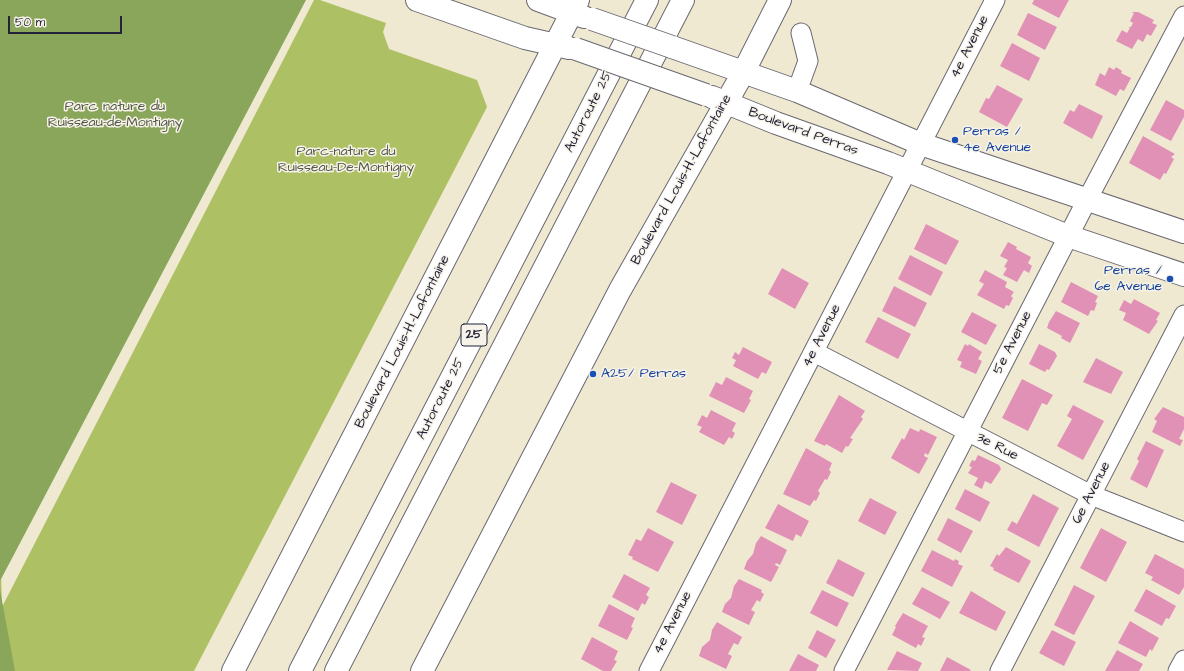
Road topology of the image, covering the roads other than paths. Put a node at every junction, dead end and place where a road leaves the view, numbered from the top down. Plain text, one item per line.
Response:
1 (417, 0) edge
2 (538, 0) edge
3 (647, 0) edge
4 (683, 0) edge
5 (780, 0) edge
6 (995, 0) edge
7 (575, 6) edge
8 (1184, 16) edge
9 (801, 33) dead end
10 (554, 46) junction
11 (734, 70) junction
12 (797, 91) junction
13 (716, 99) junction
14 (920, 144) junction
15 (907, 172) junction
16 (1087, 200) junction
17 (1184, 232) edge
18 (1068, 236) junction
19 (1184, 276) edge
20 (1184, 315) edge
21 (814, 352) junction
22 (968, 432) junction
23 (1091, 495) junction
24 (1184, 532) edge
25 (1184, 660) edge
26 (233, 671) edge
27 (300, 671) edge
28 (336, 671) edge
29 (422, 671) edge
30 (649, 671) edge
31 (844, 671) edge
32 (1000, 671) edge
33 (1178, 671) edge

1 - 10 main road, Boulevard Perras
2 - 7 main road
3 - 27 main road, Autoroute 25 / 25
4 - 28 main road, 25
5 - 11 main road, Boulevard Louis-H.-Lafontaine
6 - 14 street, 4e Avenue
7 - 10 main road, Boulevard Louis-H.-Lafontaine
7 - 11 main road, bridge
8 - 16 street, 5e Avenue
9 - 12 street
10 - 13 main road, Boulevard Perras, bridge
10 - 26 main road, Boulevard Louis-H.-Lafontaine
11 - 12 main road
11 - 13 main road, Boulevard Louis-H.-Lafontaine
12 - 14 main road
13 - 15 main road, Boulevard Perras
13 - 29 main road, Boulevard Louis-H.-Lafontaine
14 - 15 street, 4e Avenue
14 - 16 main road
15 - 18 main road, Boulevard Perras
15 - 21 street, 4e Avenue
16 - 17 main road
16 - 18 street, 5e Avenue
18 - 19 main road, Boulevard Perras
18 - 22 street, 5e Avenue
20 - 23 street, 6e Avenue
21 - 22 street, 3e Rue
21 - 30 street, 4e Avenue
22 - 23 street, 3e Rue
22 - 31 street, 5e Avenue
23 - 24 street, 3e Rue
23 - 32 street, 6e Avenue
25 - 33 street

